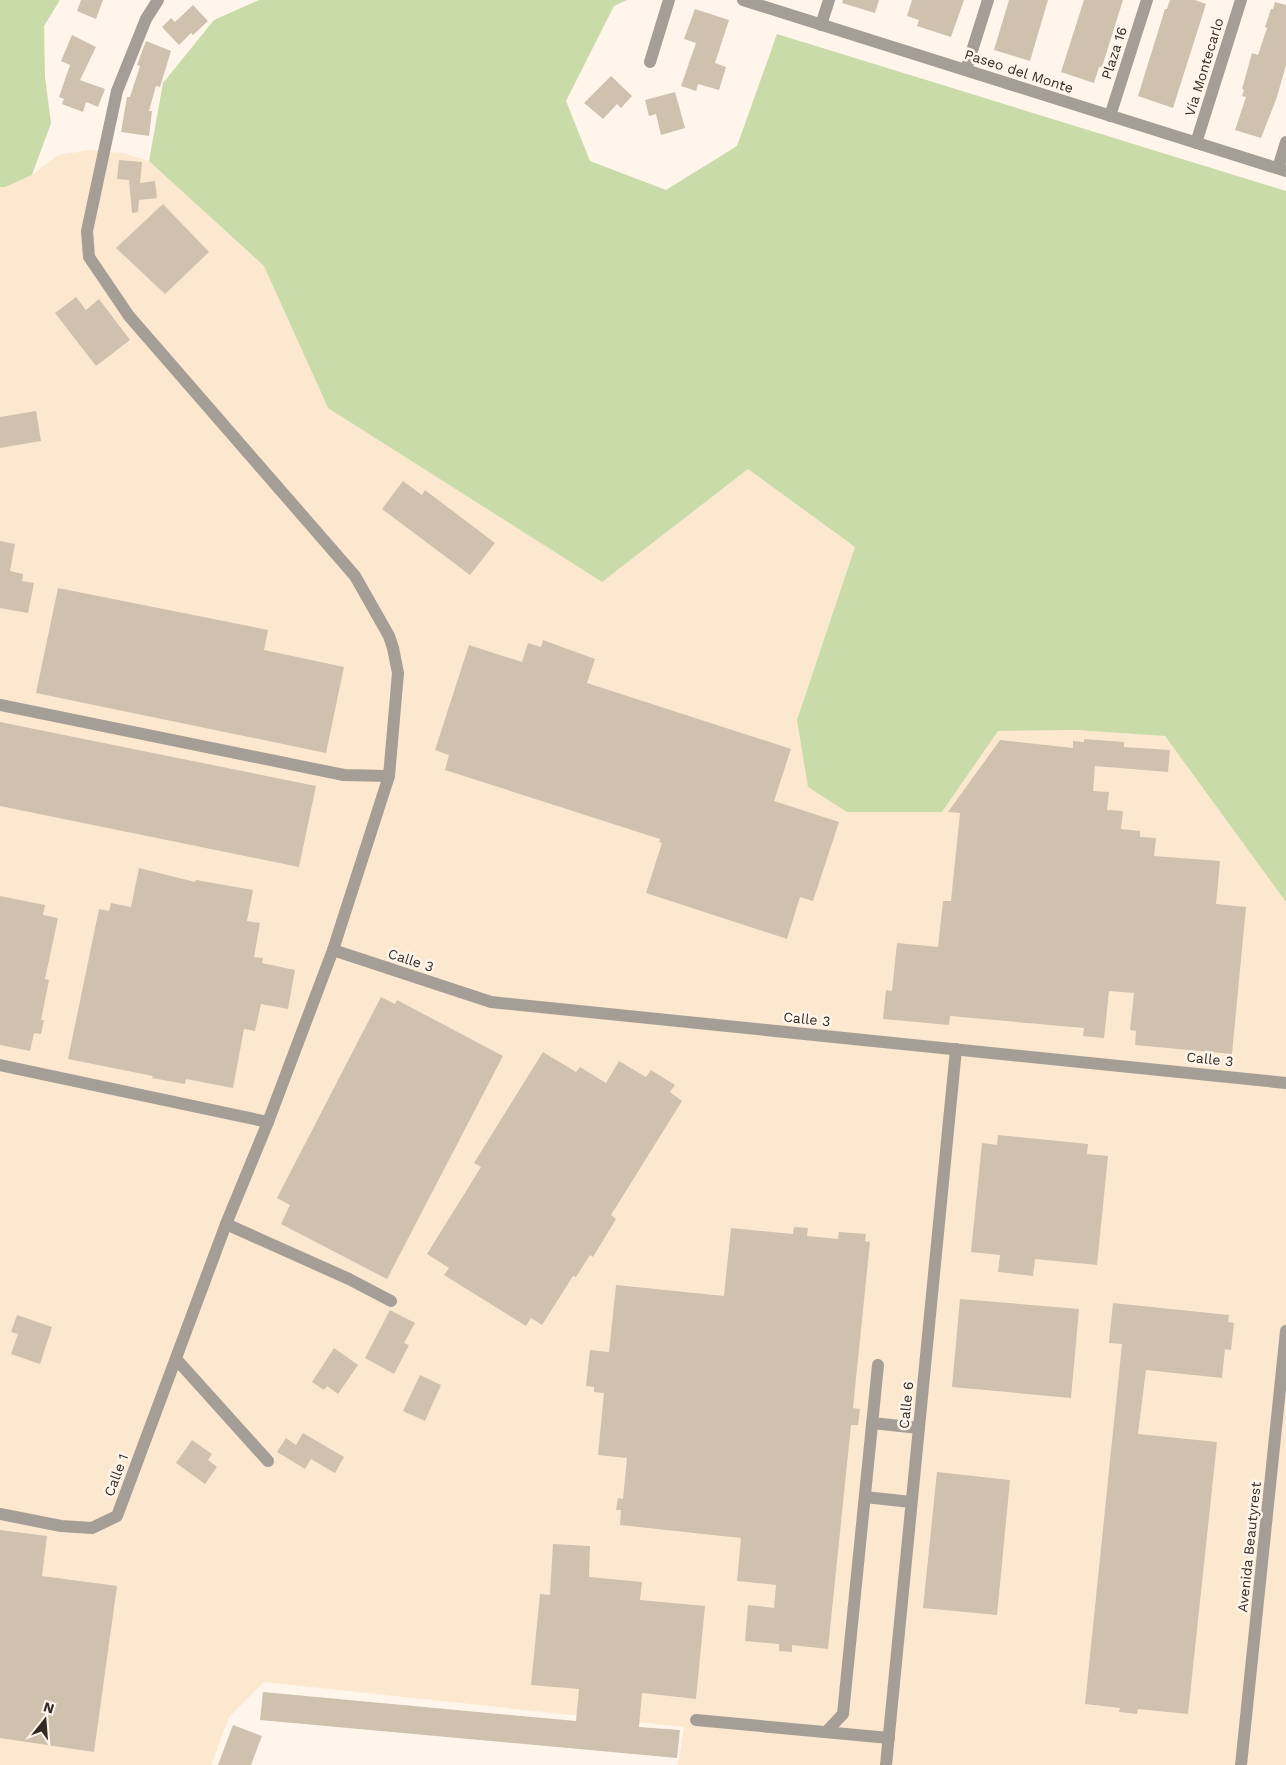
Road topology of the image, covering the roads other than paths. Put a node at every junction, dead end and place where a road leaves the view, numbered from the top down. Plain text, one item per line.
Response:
1 (158, 0) edge
2 (669, 0) edge
3 (742, 0) edge
4 (829, 0) edge
5 (988, 0) edge
6 (1147, 0) edge
7 (1241, 0) edge
8 (821, 25) junction
9 (650, 62) dead end
10 (966, 70) junction
11 (1110, 116) junction
12 (1286, 142) edge
13 (1196, 143) junction
14 (1282, 170) edge
15 (0, 705) edge
16 (389, 776) junction
17 (332, 950) junction
18 (956, 1049) junction
19 (0, 1065) edge
20 (1286, 1082) edge
21 (268, 1122) junction
22 (226, 1224) junction
23 (391, 1301) dead end
24 (1286, 1331) edge
25 (176, 1360) junction
26 (878, 1365) dead end
27 (872, 1423) junction
28 (918, 1428) junction
29 (268, 1461) dead end
30 (865, 1497) junction
31 (911, 1502) junction
32 (0, 1514) edge
33 (696, 1720) dead end
34 (826, 1732) junction
35 (889, 1738) junction
36 (886, 1765) edge
37 (1241, 1765) edge

1 - 16 street, Calle 1
2 - 9 street
3 - 8 street, Paseo del Monte
4 - 8 street
5 - 10 street
6 - 11 street, Plaza 16
7 - 13 street, Vía Montecarlo
8 - 10 street, Paseo del Monte
10 - 11 street, Paseo del Monte
11 - 13 street, Paseo del Monte
12 - 14 street
13 - 14 street, Paseo del Monte
15 - 16 street
16 - 17 street, Calle 1
17 - 18 street, Calle 3
17 - 21 street, Calle 1
18 - 20 street, Calle 3
18 - 28 street, Calle 6
19 - 21 street
21 - 22 street, Calle 1
22 - 23 street
22 - 25 street, Calle 1
24 - 37 street, Avenida Beautyrest
25 - 29 street
25 - 32 street, Calle 1
26 - 27 street
27 - 28 street
27 - 30 street
28 - 31 street, Calle 6
30 - 31 street
30 - 34 street
31 - 35 street, Calle 6
33 - 34 street
34 - 35 street
35 - 36 street, Calle 6

